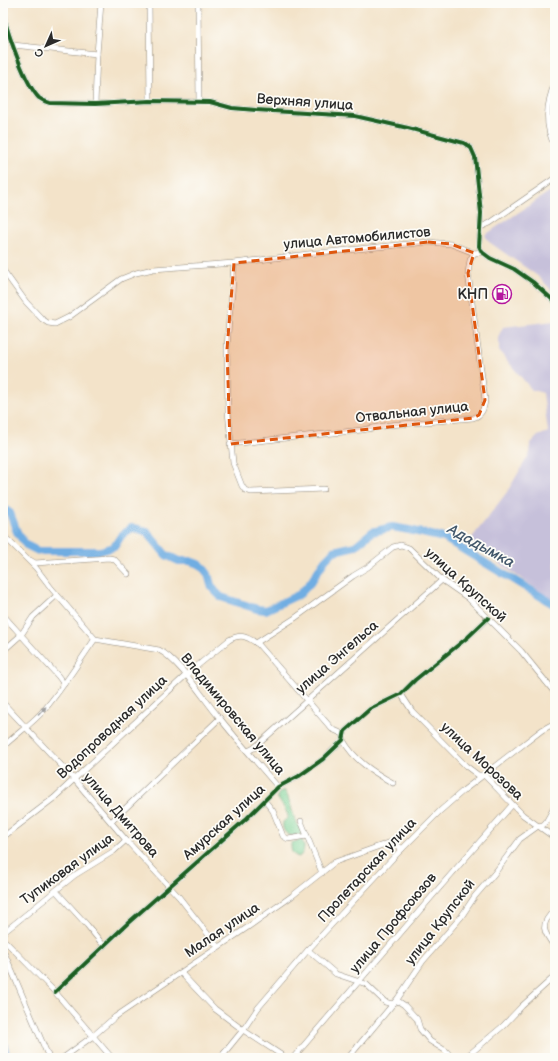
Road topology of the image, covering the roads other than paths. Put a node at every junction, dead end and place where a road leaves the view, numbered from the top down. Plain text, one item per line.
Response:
1 (90, 3) edge
2 (149, 3) edge
3 (198, 3) edge
4 (101, 4) edge
5 (3, 14) edge
6 (13, 45) junction
7 (97, 54) junction
8 (555, 83) edge
9 (150, 101) junction
10 (199, 102) junction
11 (95, 104) junction
12 (555, 146) edge
13 (555, 178) edge
14 (481, 226) junction
15 (482, 252) junction
16 (474, 253) junction
17 (234, 263) junction
18 (3, 270) edge
19 (555, 302) edge
20 (230, 444) junction
21 (324, 489) dead end
22 (3, 535) edge
23 (28, 559) junction
24 (128, 574) dead end
25 (442, 580) junction
26 (57, 595) junction
27 (3, 615) edge
28 (488, 618) junction
29 (21, 635) junction
30 (95, 639) junction
31 (256, 643) junction
32 (3, 651) edge
33 (186, 675) junction
34 (64, 684) junction
35 (555, 693) edge
36 (401, 694) junction
37 (307, 700) junction
38 (3, 703) edge
39 (220, 718) junction
40 (555, 723) edge
41 (26, 728) junction
42 (343, 734) junction
43 (343, 740) junction
44 (3, 747) edge
45 (248, 751) junction
46 (484, 775) junction
47 (74, 779) junction
48 (392, 783) dead end
49 (278, 787) junction
50 (265, 801) junction
51 (512, 805) junction
52 (555, 806) edge
53 (301, 821) dead end
54 (111, 822) junction
55 (538, 826) junction
56 (307, 836) junction
57 (3, 837) edge
58 (555, 838) edge
59 (126, 840) junction
60 (402, 849) junction
61 (322, 873) junction
62 (168, 887) junction
63 (56, 891) junction
64 (555, 910) edge
65 (3, 933) edge
66 (3, 939) edge
67 (104, 946) junction
68 (218, 947) junction
69 (555, 947) edge
70 (3, 950) edge
71 (308, 950) junction
72 (181, 973) junction
73 (555, 976) edge
74 (359, 983) junction
75 (55, 992) junction
76 (392, 1004) junction
77 (243, 1030) junction
78 (93, 1036) junction
79 (49, 1058) edge
80 (62, 1058) edge
81 (112, 1058) edge
82 (220, 1058) edge
83 (286, 1058) edge
84 (293, 1058) edge
85 (348, 1058) edge
86 (452, 1058) edge
87 (465, 1058) edge

1 - 4 street
2 - 9 street
3 - 10 street
4 - 7 street
5 - 6 street, Верхняя улица
6 - 7 street
6 - 11 street, Верхняя улица
7 - 11 street
8 - 12 street
9 - 10 street, Верхняя улица
9 - 11 street, Верхняя улица
10 - 14 street, Верхняя улица
13 - 14 street
14 - 15 street, Верхняя улица
15 - 16 street, улица Автомобилистов
15 - 19 street
16 - 17 street, улица Автомобилистов
16 - 20 street, Отвальная улица
17 - 18 street, улица Автомобилистов
17 - 20 street
20 - 21 street
22 - 23 street
23 - 24 street
23 - 26 street
25 - 28 street, улица Крупской
25 - 31 street, улица Крупской
25 - 37 street, улица Энгельса
26 - 29 street
26 - 30 street
27 - 29 street
28 - 35 street, улица Крупской
28 - 36 street
29 - 32 street
29 - 34 street
30 - 33 street, Владимировская улица
30 - 34 street
31 - 33 street, Водопроводная улица
31 - 37 street
33 - 39 street, Владимировская улица
33 - 47 street, Водопроводная улица
41 -> 34 street
36 - 42 street
36 - 46 street, улица Морозова
37 - 42 street
37 - 45 street, улица Энгельса
38 - 41 street, улица Дмитрова
39 - 45 street, Владимировская улица
39 - 54 street, Тупиковая улица
40 - 46 street, Пролетарская улица
41 - 44 street
41 - 47 street, улица Дмитрова
42 - 43 street
43 - 48 street
43 - 49 street, Амурская улица
45 - 49 street, Владимировская улица
46 - 51 street, улица Морозова
46 - 60 street, Пролетарская улица
47 - 54 street, улица Дмитрова
47 - 57 street, Водопроводная улица
49 - 50 street, Амурская улица
50 - 56 street
50 - 62 street, Амурская улица
51 - 55 street, улица Морозова
51 - 74 street, улица Профсоюзов
52 - 55 street, улица Крупской
53 - 56 street
54 - 59 street, улица Дмитрова
55 - 58 street, улица Морозова
55 - 76 street, улица Крупской
56 - 61 street
59 - 62 street, улица Дмитрова
59 - 63 street, Тупиковая улица
60 - 61 street, Малая улица
60 - 71 street, Пролетарская улица
61 - 68 street, Малая улица
62 - 67 street, Амурская улица
62 - 68 street, улица Дмитрова
63 - 65 street, Тупиковая улица
63 - 67 street
64 - 69 street
66 - 75 street
67 - 75 street, Амурская улица
68 - 72 street, Малая улица
70 - 79 street
71 - 74 street
71 - 77 street, Пролетарская улица
72 - 77 street
72 - 78 street, Малая улица
73 - 87 street
74 - 76 street
74 - 84 street, улица Профсоюзов
75 - 78 street
76 - 85 street, улица Крупской
76 - 86 street
77 - 82 street, Пролетарская улица
77 - 83 street
78 - 80 street, Малая улица
78 - 81 street

